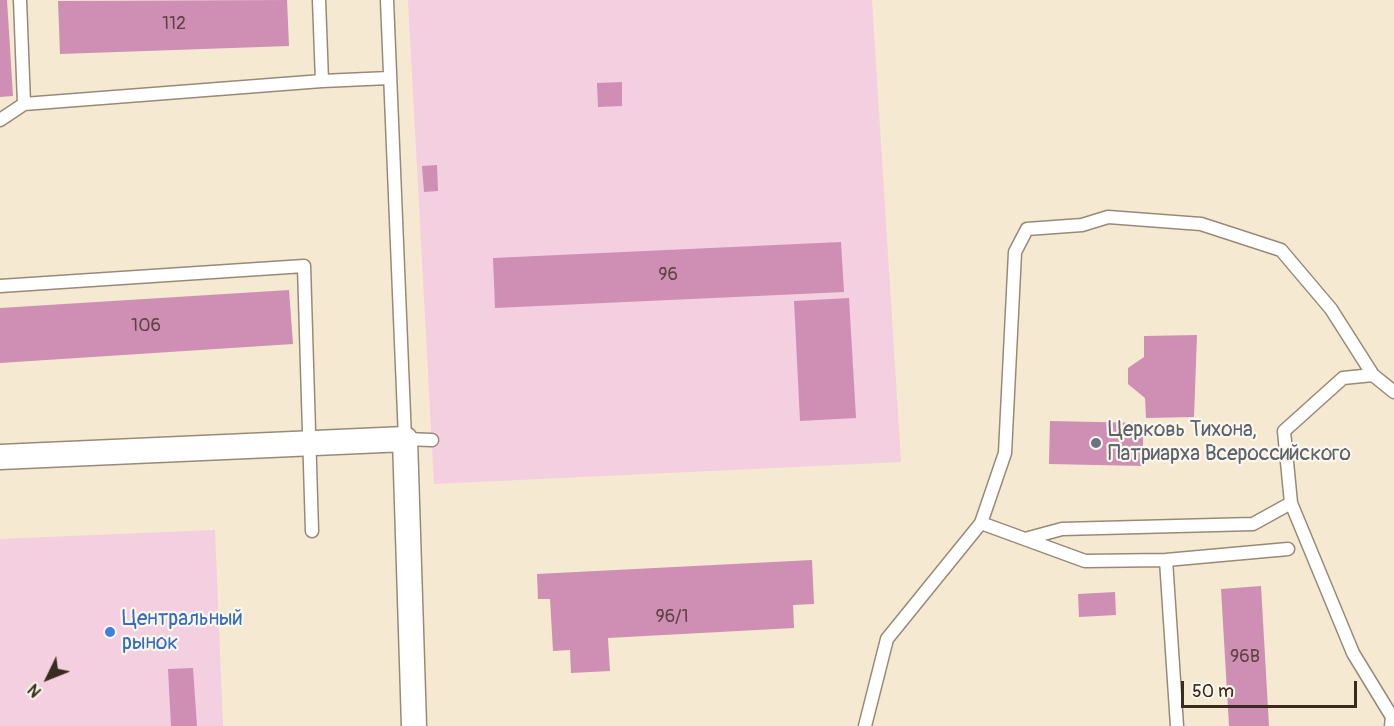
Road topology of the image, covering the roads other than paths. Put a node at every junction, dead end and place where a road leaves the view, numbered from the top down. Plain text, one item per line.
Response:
1 (20, 0) edge
2 (319, 0) edge
3 (387, 0) edge
4 (389, 78) junction
5 (322, 81) junction
6 (24, 104) junction
7 (0, 120) edge
8 (0, 286) edge
9 (1373, 375) junction
10 (1394, 392) edge
11 (405, 439) junction
12 (432, 440) dead end
13 (310, 444) junction
14 (0, 457) edge
15 (1291, 503) junction
16 (981, 523) junction
17 (312, 531) dead end
18 (1025, 539) junction
19 (1288, 549) dead end
20 (1166, 560) junction
21 (414, 726) edge
22 (865, 726) edge
23 (1177, 726) edge
24 (1391, 726) edge

1 - 6 lane
2 - 5 lane
3 - 4 lane
4 - 5 lane
4 - 11 lane
5 - 6 lane
6 - 7 lane
8 - 13 lane
9 - 10 lane
9 - 15 lane
9 - 16 lane
11 - 12 lane
11 - 13 street
11 - 21 street
13 - 14 street
13 - 17 lane
15 - 18 lane
15 - 24 lane
16 - 18 lane
16 - 22 lane
18 - 20 lane
19 - 20 lane
20 - 23 lane

